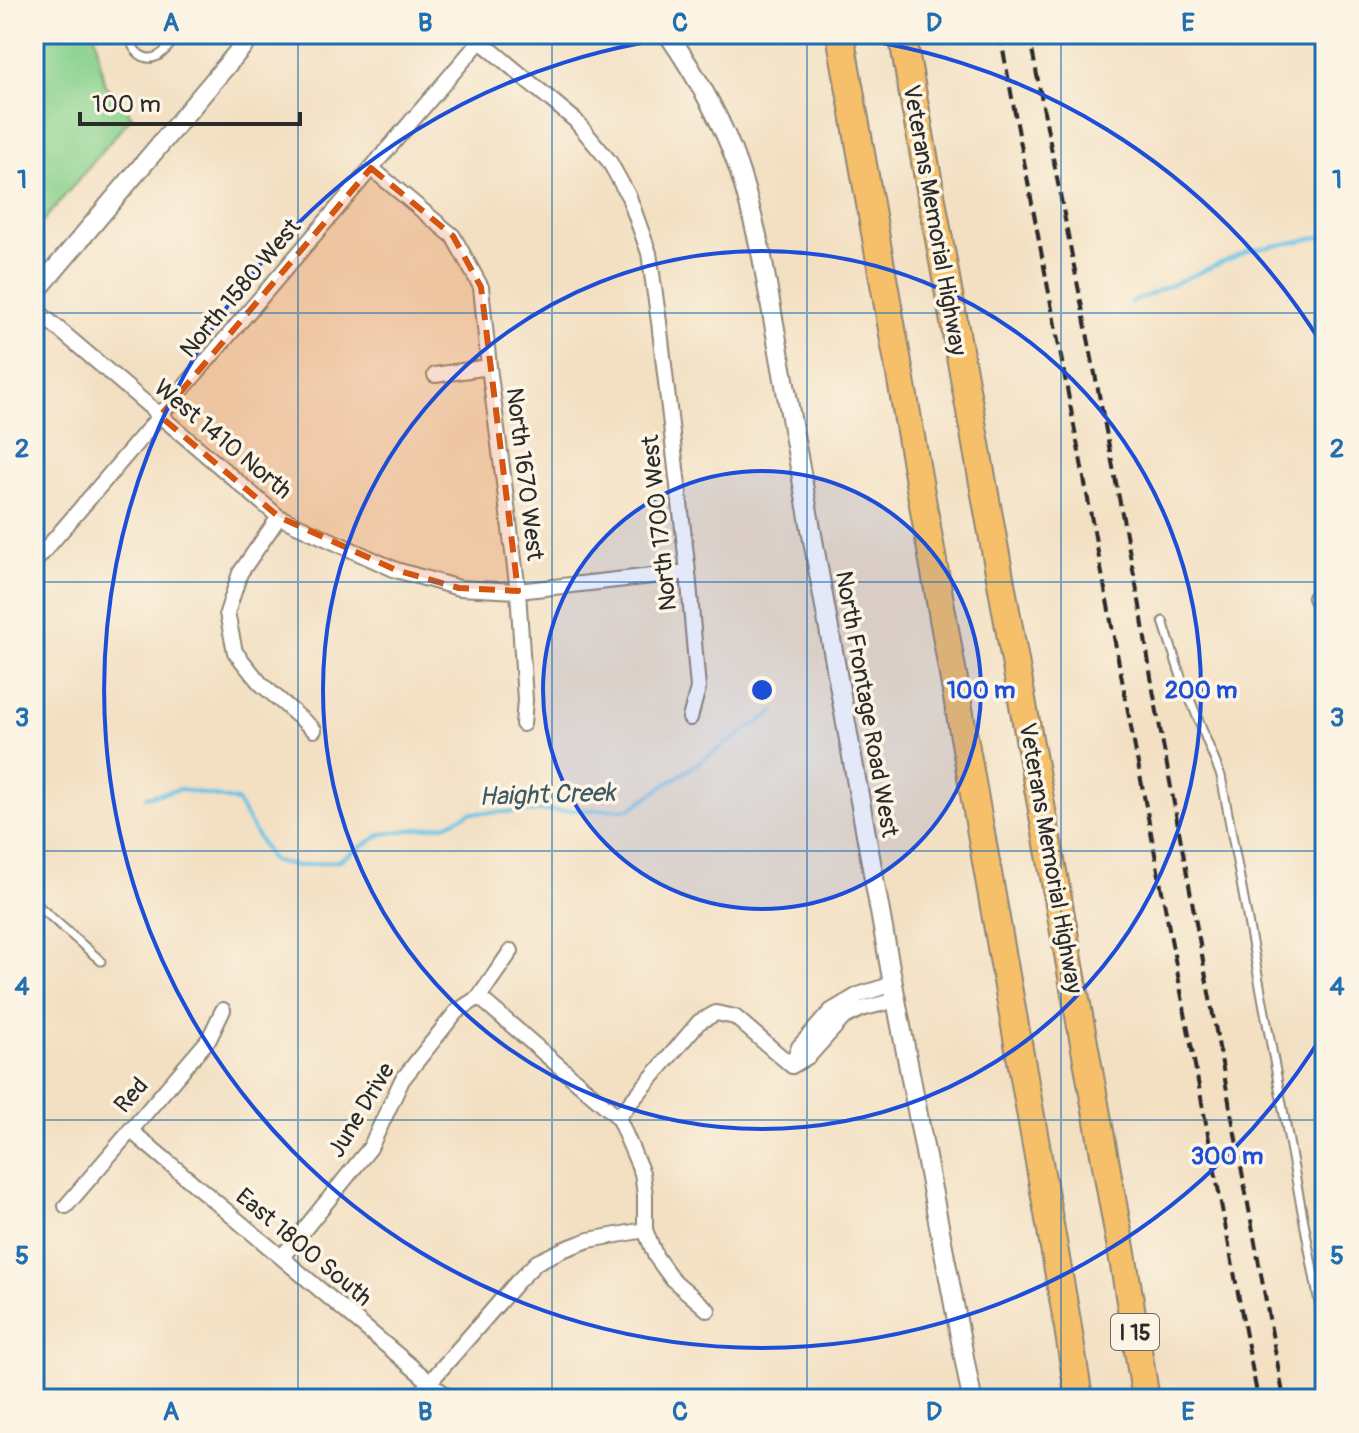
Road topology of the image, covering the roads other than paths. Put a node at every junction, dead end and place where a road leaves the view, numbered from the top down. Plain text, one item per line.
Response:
1 (133, 34) edge
2 (179, 34) edge
3 (253, 34) edge
4 (668, 34) edge
5 (840, 34) edge
6 (902, 34) edge
7 (476, 37) edge
8 (371, 168) junction
9 (34, 294) edge
10 (34, 308) edge
11 (489, 367) junction
12 (435, 375) dead end
13 (160, 416) junction
14 (279, 517) junction
15 (34, 563) edge
16 (688, 572) junction
17 (518, 591) junction
18 (1315, 598) dead end
19 (1325, 615) edge
20 (1163, 621) dead end
21 (690, 718) dead end
22 (523, 724) dead end
23 (314, 730) dead end
24 (34, 902) edge
25 (511, 951) dead end
26 (101, 961) dead end
27 (894, 992) junction
28 (479, 997) junction
29 (223, 1010) dead end
30 (618, 1117) junction
31 (130, 1130) junction
32 (66, 1206) dead end
33 (645, 1230) junction
34 (282, 1257) junction
35 (708, 1310) dead end
36 (1325, 1335) edge
37 (430, 1382) junction
38 (415, 1399) edge
39 (450, 1399) edge
40 (972, 1399) edge
41 (1079, 1399) edge
42 (1146, 1399) edge

1 - 2 lane
3 - 9 street
4 - 27 street, North Frontage Road West
5 - 41 highway
6 - 42 highway, Veterans Memorial Highway / I 15
7 - 8 street, North 1580 West
7 - 16 street, North 1700 West
8 - 11 street, North 1670 West
8 - 13 street, North 1580 West
10 - 13 street, West 1410 North
11 - 12 street
11 - 17 street, North 1670 West
13 - 14 street, West 1410 North
13 - 15 street, North 1580 West
14 - 17 street, West 1410 North
14 - 23 street
16 - 17 street, West 1410 North
16 - 21 street, North 1700 West
17 - 22 street, North 1670 West
18 - 19 street
20 - 36 lane
24 - 26 lane
25 - 28 street, June Drive
27 - 30 street
27 - 40 street, North Frontage Road West
28 - 30 street
28 - 34 street, June Drive
29 - 31 street, Red
30 - 33 street
31 - 32 street, Red
31 - 34 street, East 1800 South
33 - 35 street
33 - 37 street
34 - 37 street, East 1800 South
37 - 38 street
37 - 39 street, East 1800 South

